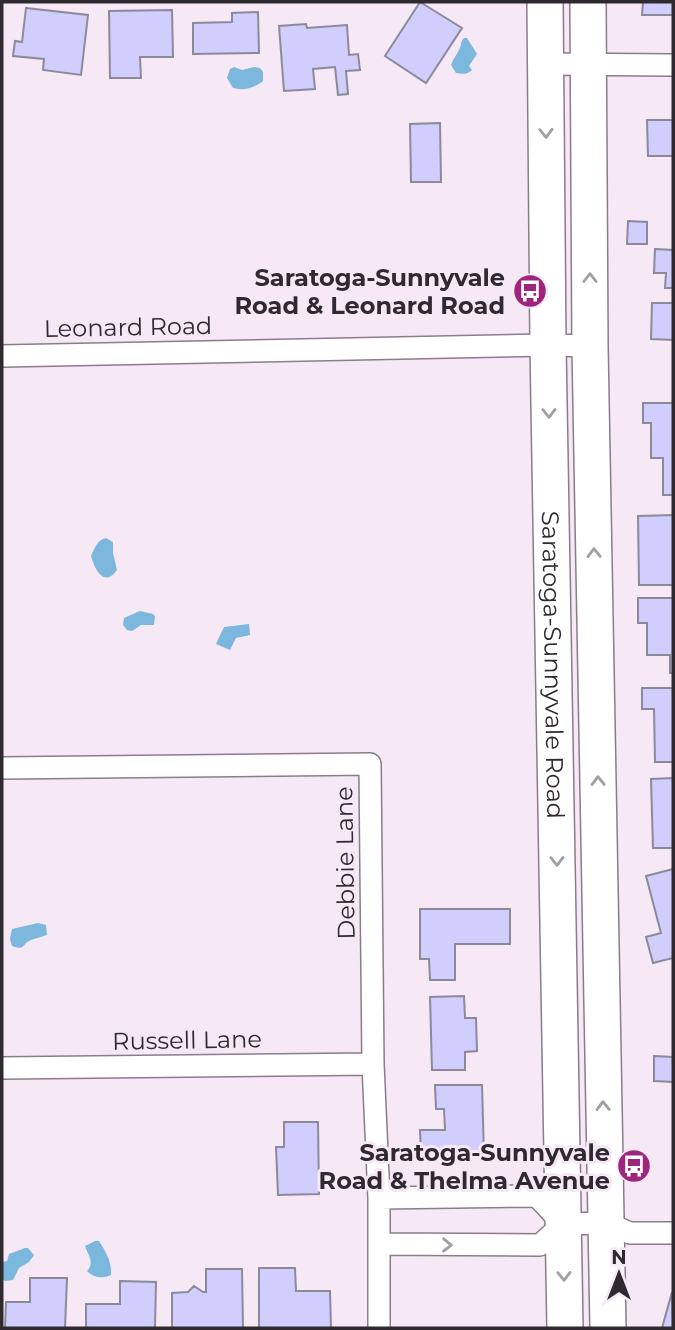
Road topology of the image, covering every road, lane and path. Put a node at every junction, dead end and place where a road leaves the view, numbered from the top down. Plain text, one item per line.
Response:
1 (545, 2) edge
2 (588, 2) edge
3 (545, 64) junction
4 (589, 65) junction
5 (673, 65) edge
6 (548, 345) junction
7 (590, 346) junction
8 (2, 356) edge
9 (2, 768) edge
10 (373, 1064) junction
11 (2, 1068) edge
12 (380, 1198) junction
13 (606, 1223) junction
14 (563, 1224) junction
15 (673, 1233) edge
16 (379, 1244) junction
17 (379, 1328) edge
18 (565, 1328) edge
19 (608, 1328) edge

1 - 3 main road, Saratoga-Sunnyvale Road
2 - 4 main road, Saratoga-Sunnyvale Road
3 - 4 street
3 -> 6 main road, Saratoga-Sunnyvale Road
4 - 5 street
7 -> 4 main road, Saratoga-Sunnyvale Road
6 - 7 street, Leonard Road
6 - 8 street, Leonard Road
6 -> 14 main road, Saratoga-Sunnyvale Road
13 -> 7 main road, Saratoga-Sunnyvale Road
9 - 10 street, Debbie Lane
10 - 11 street, Russell Lane
10 - 12 street, Debbie Lane
12 - 14 street
12 - 16 street, Debbie Lane
13 - 14 street
13 - 15 street
13 - 19 main road, Saratoga-Sunnyvale Road
16 -> 14 street
14 -> 18 main road, Saratoga-Sunnyvale Road
16 - 17 street, Debbie Lane

